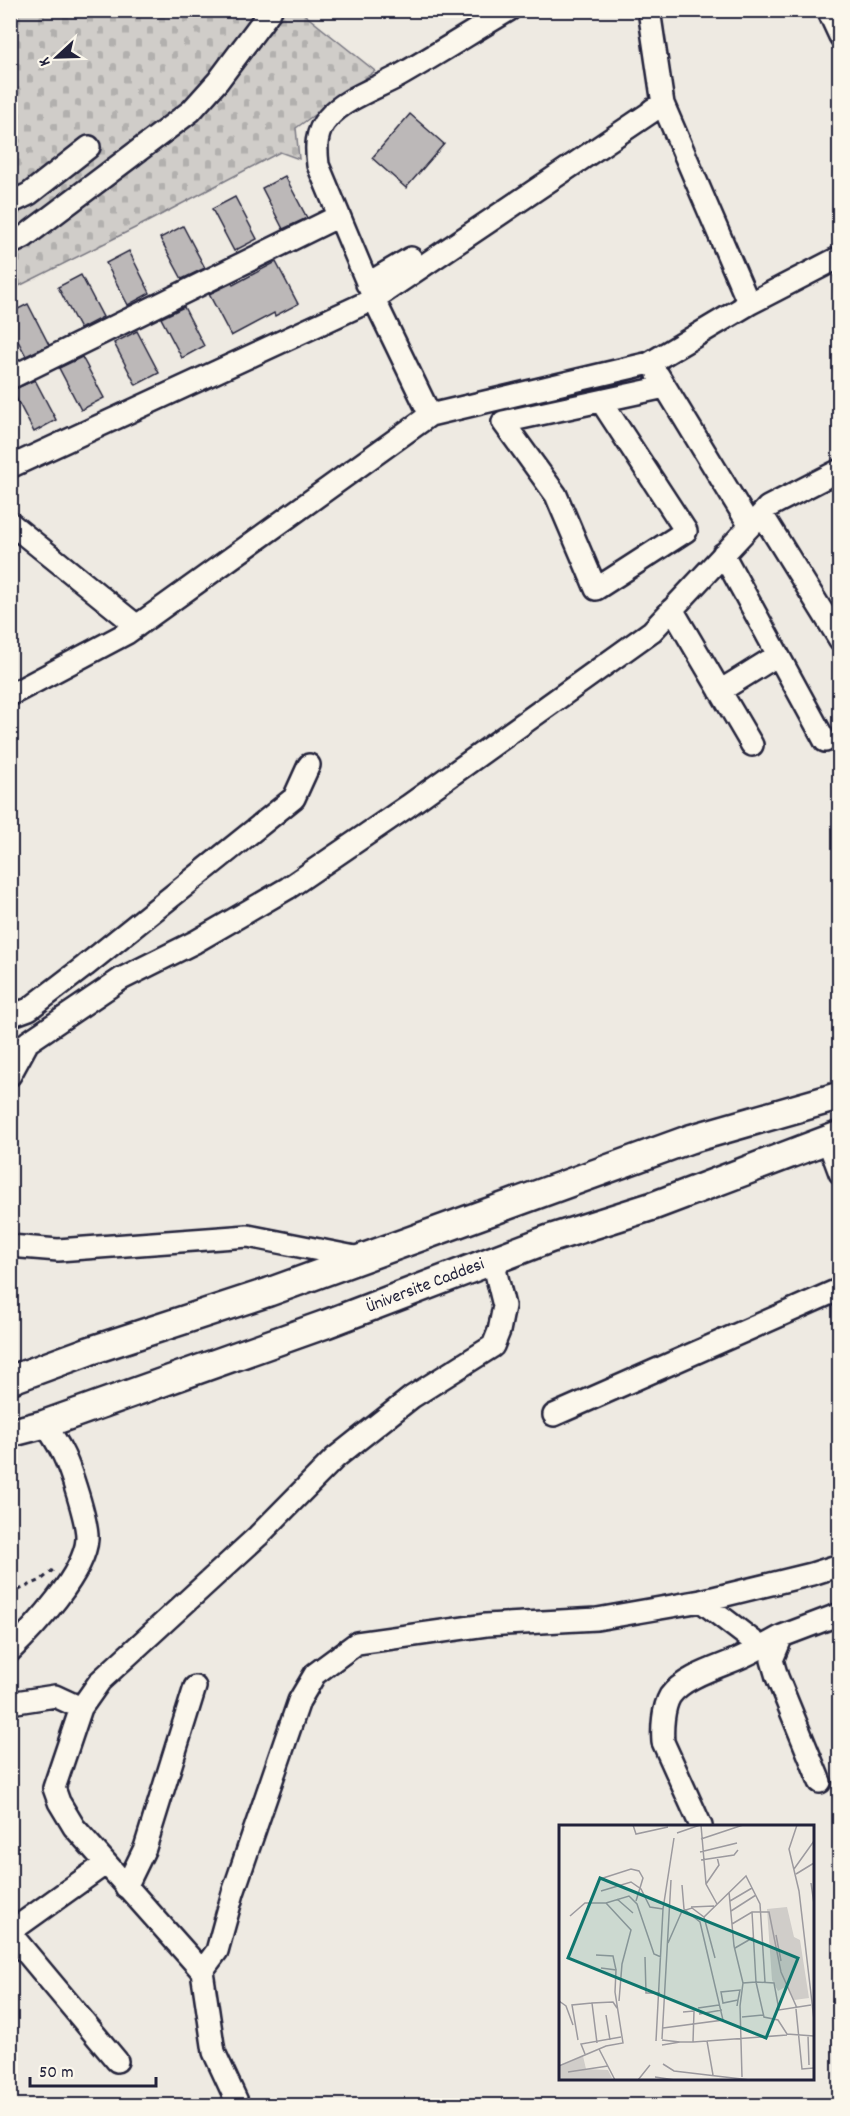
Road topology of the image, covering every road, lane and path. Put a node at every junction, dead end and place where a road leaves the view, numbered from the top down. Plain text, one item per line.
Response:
1 (271, 10) edge
2 (509, 10) edge
3 (649, 10) edge
4 (828, 10) edge
5 (840, 36) edge
6 (663, 104) junction
7 (89, 147) dead end
8 (10, 203) edge
9 (339, 216) junction
10 (10, 244) edge
11 (840, 257) edge
12 (370, 291) junction
13 (749, 304) junction
14 (650, 363) junction
15 (10, 378) edge
16 (665, 387) junction
17 (601, 401) junction
18 (430, 415) junction
19 (10, 467) edge
20 (840, 470) edge
21 (756, 520) junction
22 (10, 523) edge
23 (723, 554) junction
24 (672, 609) junction
25 (137, 626) junction
26 (840, 640) edge
27 (778, 655) junction
28 (720, 691) junction
29 (10, 695) edge
30 (825, 741) dead end
31 (752, 745) dead end
32 (309, 765) dead end
33 (10, 1016) edge
34 (10, 1075) edge
35 (840, 1096) edge
36 (833, 1137) edge
37 (840, 1173) edge
38 (10, 1246) edge
39 (360, 1258) junction
40 (493, 1261) junction
41 (840, 1289) edge
42 (10, 1380) edge
43 (554, 1415) dead end
44 (45, 1424) junction
45 (10, 1433) edge
46 (840, 1565) edge
47 (56, 1568) dead end
48 (10, 1594) edge
49 (701, 1602) junction
50 (840, 1614) edge
51 (782, 1636) junction
52 (761, 1647) junction
53 (10, 1652) edge
54 (195, 1687) dead end
55 (10, 1702) edge
56 (81, 1708) junction
57 (820, 1782) dead end
58 (699, 1825) edge
59 (105, 1864) junction
60 (126, 1887) junction
61 (10, 1933) edge
62 (202, 1971) junction
63 (117, 2061) dead end
64 (239, 2106) edge

1 - 10 street
2 - 9 street
3 - 6 street
4 - 5 street
6 - 12 street
6 - 13 street
7 - 8 street
9 - 12 street
9 - 15 street
11 - 13 street
12 - 18 street
12 - 19 street
13 - 14 street
14 - 16 street
14 - 18 street
16 - 17 street
16 - 21 street
17 - 17 street
18 - 25 street
20 - 21 street
21 - 23 street
21 - 26 street
22 - 25 street
23 - 24 street
23 - 27 street
24 - 28 street
24 - 34 street
25 - 29 street
27 - 28 street
27 - 30 street
28 - 31 street
32 - 33 street
35 - 39 main road
36 - 37 street
36 - 40 main road, Üniversite Caddesi
38 - 39 street
39 - 42 main road
40 - 44 main road, Üniversite Caddesi
40 - 56 street
41 - 43 street
44 - 45 main road, Üniversite Caddesi
44 - 53 street
46 - 49 street
47 - 48 path
49 - 52 street
49 - 62 street
50 - 51 street
51 - 52 street
51 - 57 street
52 - 58 street
54 - 60 street
55 - 56 street
56 - 59 street
59 - 60 street
59 - 61 street
60 - 62 street
61 - 63 street
62 - 64 street

